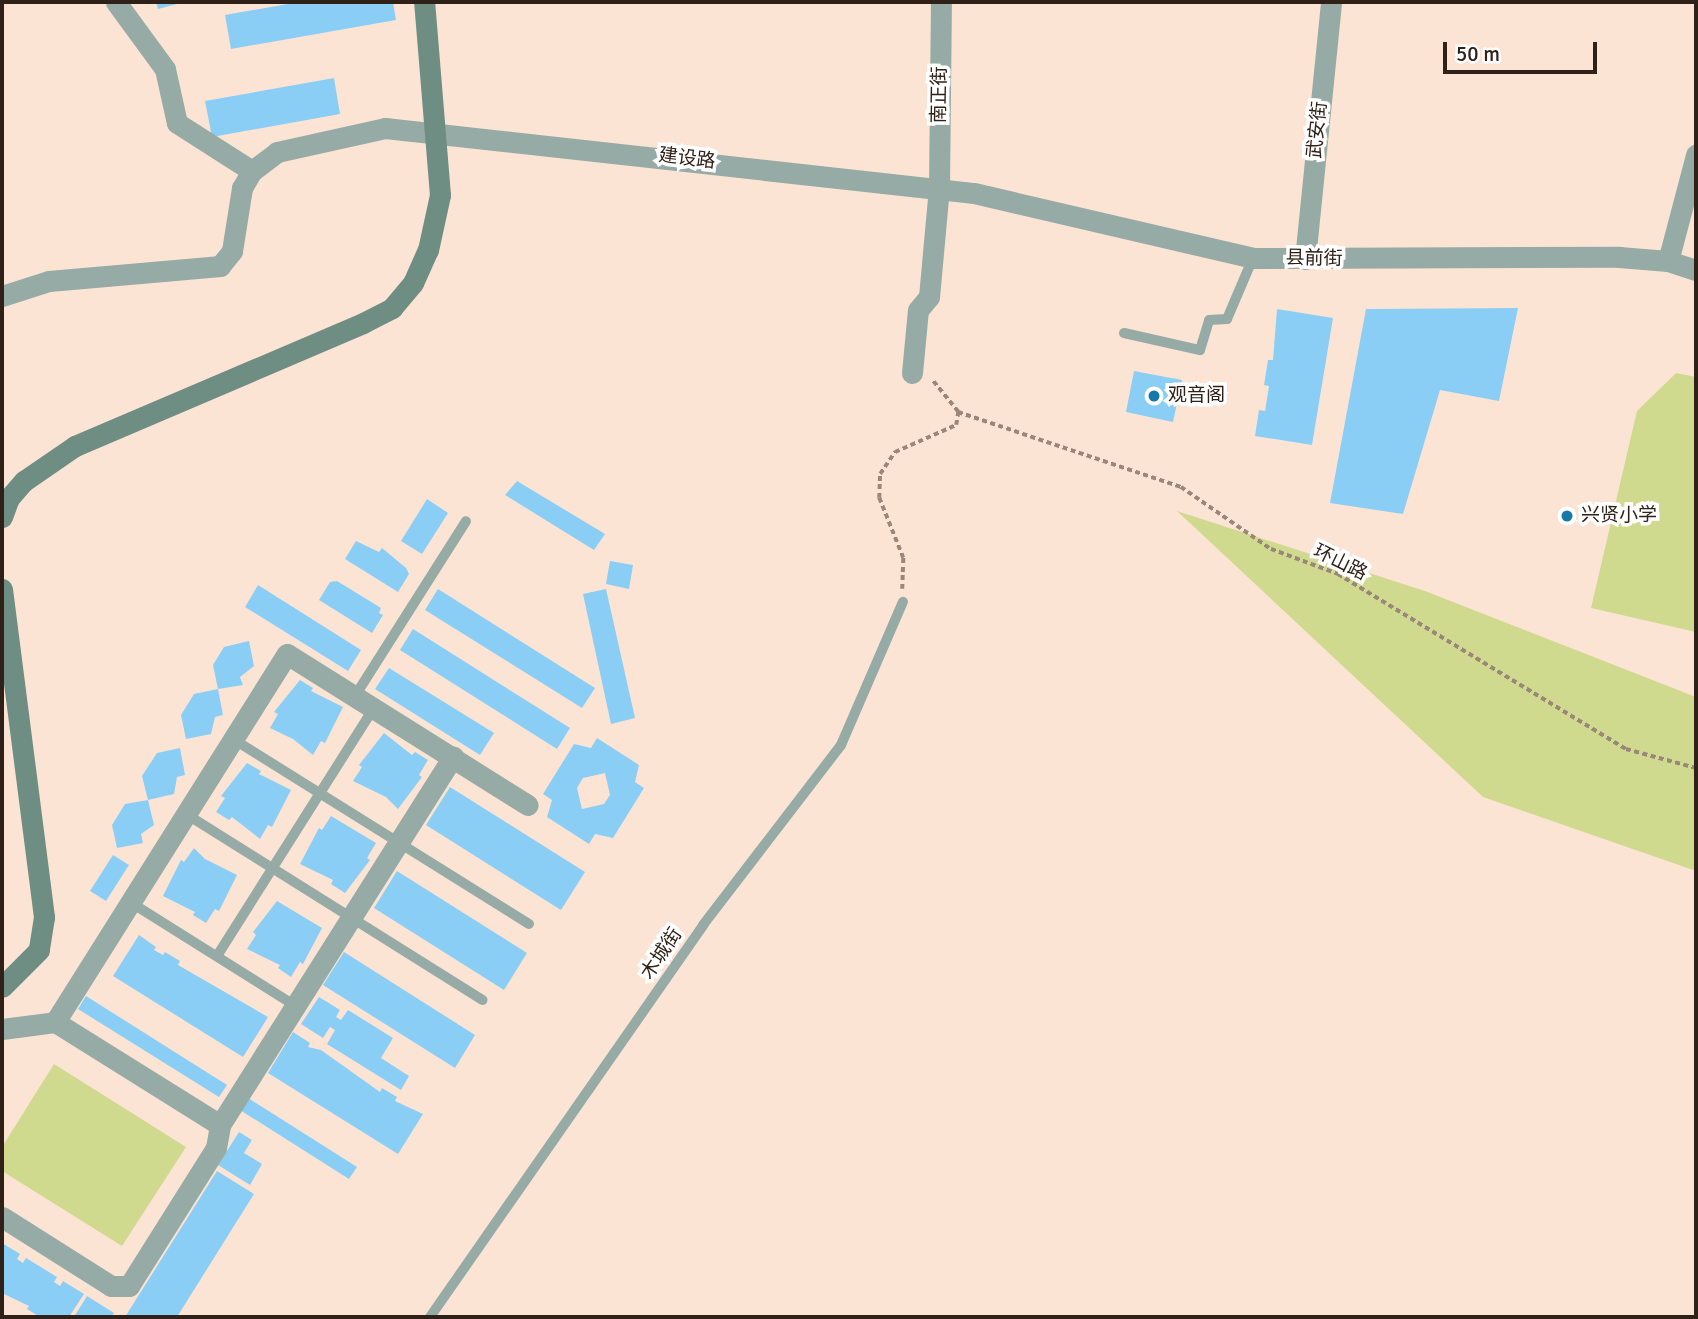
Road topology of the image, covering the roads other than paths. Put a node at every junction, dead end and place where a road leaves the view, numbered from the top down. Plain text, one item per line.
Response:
1 (116, 2) edge
2 (424, 2) edge
3 (941, 2) edge
4 (1331, 2) edge
5 (435, 130) junction
6 (1696, 155) edge
7 (252, 171) junction
8 (939, 188) junction
9 (1253, 258) junction
10 (1305, 259) junction
11 (1668, 261) junction
12 (1696, 270) edge
13 (2, 296) edge
14 (1124, 333) dead end
15 (919, 373) road end
16 (2, 517) edge
17 (466, 521) dead end
18 (2, 589) edge
19 (903, 602) road end
20 (355, 696) junction
21 (374, 708) junction
22 (233, 739) junction
23 (453, 757) junction
24 (320, 793) junction
25 (528, 805) dead end
26 (186, 814) junction
27 (399, 842) junction
28 (272, 869) junction
29 (130, 902) junction
30 (351, 918) junction
31 (529, 924) dead end
32 (217, 956) junction
33 (2, 987) edge
34 (482, 1000) dead end
35 (296, 1006) junction
36 (55, 1022) junction
37 (2, 1029) edge
38 (220, 1125) junction
39 (2, 1217) edge
40 (430, 1317) edge

1 - 7 street
2 - 5 main road
3 - 8 street, 南正街
4 - 10 street, 武安街
5 - 7 street, 建设路
5 - 8 street, 建设路
5 - 16 main road
6 - 11 street
7 - 13 street
8 - 9 street, 县前街
8 - 15 street, 南正街
9 - 10 street, 县前街
9 - 14 lane
10 - 11 street, 县前街
11 - 12 street, 县前街
17 - 20 lane
18 - 33 main road
19 - 40 lane, 木城街
20 - 21 street
20 - 22 street
21 - 23 street
21 - 24 lane
22 - 24 lane
22 - 26 street
23 - 25 street
23 - 27 street
24 - 27 lane
24 - 28 lane
26 - 28 lane
26 - 29 street
27 - 30 street
27 - 31 lane
28 - 30 lane
28 - 32 lane
29 - 32 lane
29 - 36 street
30 - 34 lane
30 - 35 street
32 - 35 lane
35 - 38 street
36 - 37 street
36 - 38 street
38 - 39 street

